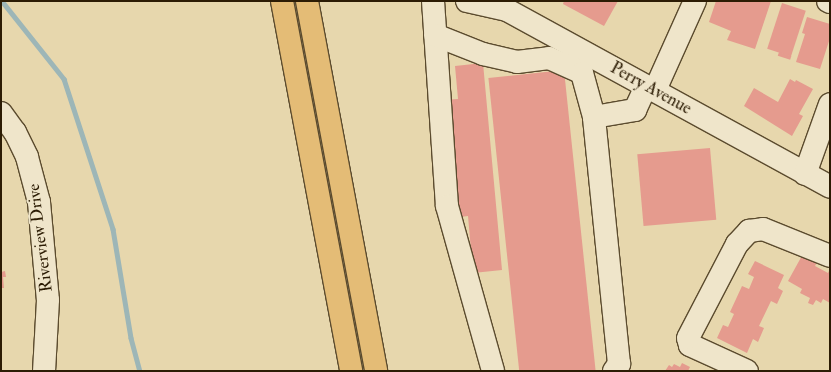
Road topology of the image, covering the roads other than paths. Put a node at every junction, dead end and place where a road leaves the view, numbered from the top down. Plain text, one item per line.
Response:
1 (269, 1) edge
2 (282, 1) edge
3 (306, 1) edge
4 (319, 1) edge
5 (433, 1) edge
6 (467, 1) edge
7 (695, 1) edge
8 (509, 6) edge
9 (281, 30) junction
10 (317, 32) junction
11 (435, 35) junction
12 (650, 88) junction
13 (830, 104) edge
14 (1, 113) edge
15 (594, 116) junction
16 (805, 174) junction
17 (830, 187) edge
18 (830, 256) edge
19 (44, 371) edge
20 (351, 371) edge
21 (376, 371) edge
22 (493, 371) edge
23 (614, 371) edge
24 (747, 371) edge

1 - 9 highway
2 - 9 highway
3 - 10 highway
4 - 10 highway
5 - 11 street
6 - 8 street, Perry Avenue
7 - 12 street
8 - 12 street, Perry Avenue
9 - 20 highway
10 - 21 highway
11 - 15 street
11 - 22 street
12 - 15 street
12 - 16 street, Perry Avenue
13 - 16 street
14 - 19 street, Riverview Drive
15 - 23 street
16 - 17 street, Perry Avenue
18 - 24 street

